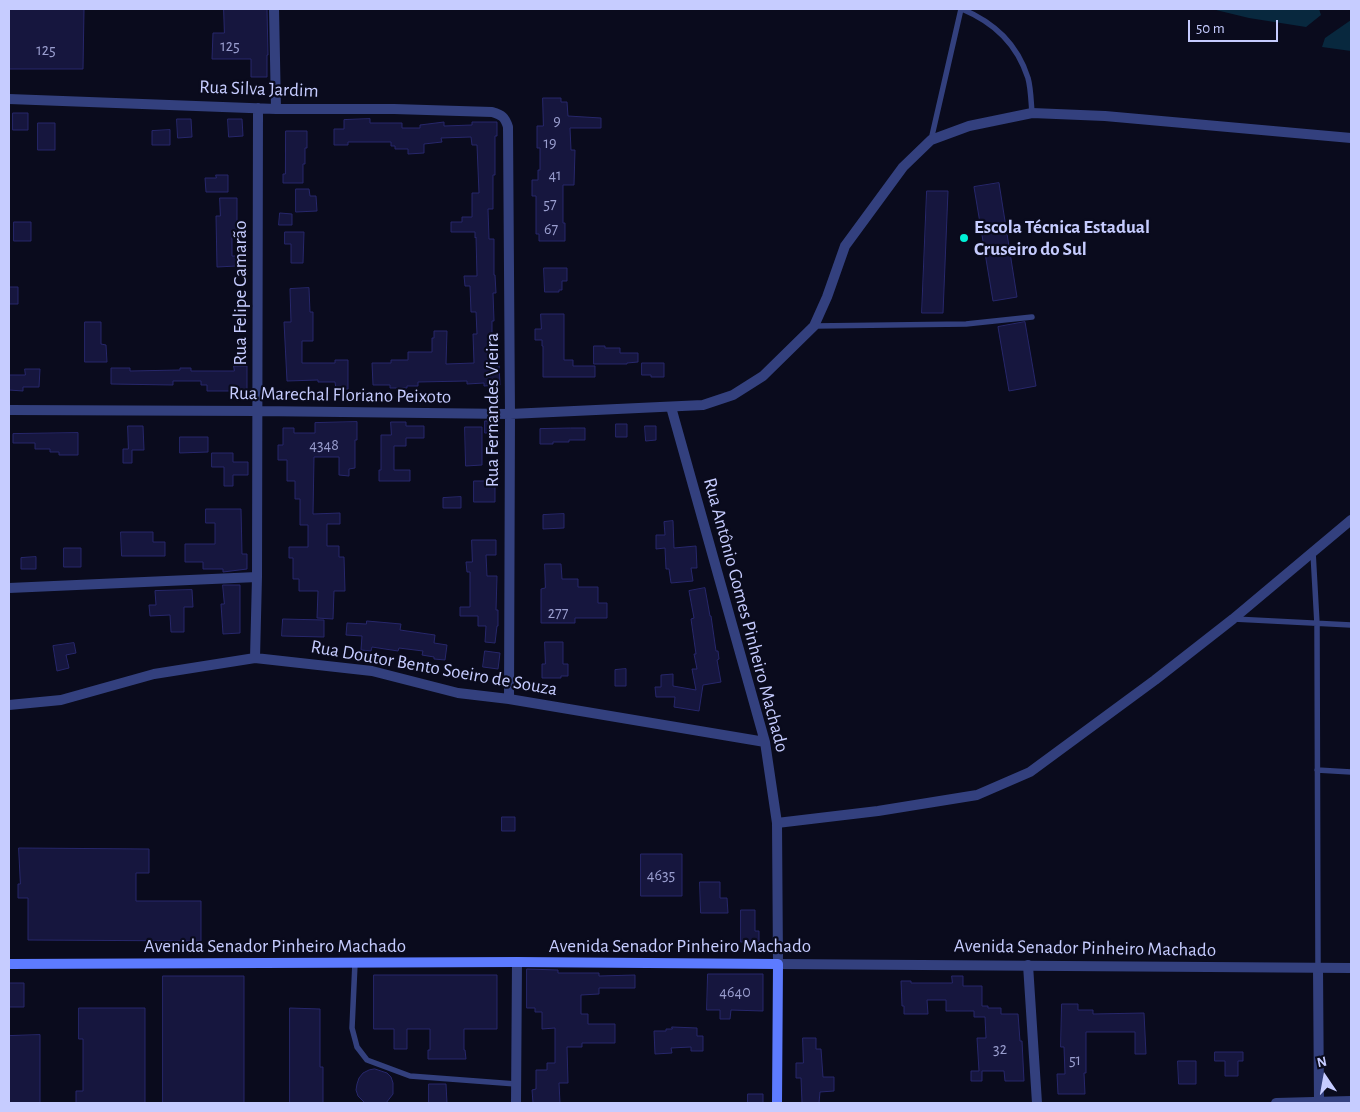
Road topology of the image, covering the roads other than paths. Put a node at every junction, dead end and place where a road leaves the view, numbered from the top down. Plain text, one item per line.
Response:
1 (274, 9) edge
2 (962, 9) edge
3 (9, 98) edge
4 (258, 108) junction
5 (276, 109) junction
6 (1032, 113) junction
7 (506, 121) joint
8 (1351, 138) edge
9 (931, 140) junction
10 (1032, 317) dead end
11 (814, 326) junction
12 (672, 407) junction
13 (9, 410) edge
14 (258, 411) junction
15 (510, 414) junction
16 (1351, 520) edge
17 (1313, 552) junction
18 (257, 577) junction
19 (9, 588) edge
20 (1233, 619) junction
21 (1317, 624) junction
22 (1351, 625) edge
23 (255, 658) junction
24 (509, 699) junction
25 (9, 705) edge
26 (765, 742) junction
27 (1317, 770) junction
28 (1351, 772) edge
29 (777, 823) junction
30 (517, 962) junction
31 (354, 963) junction
32 (9, 964) edge
33 (778, 964) junction
34 (1028, 965) junction
35 (1318, 968) junction
36 (1351, 968) edge
37 (516, 1084) junction
38 (1351, 1101) edge
39 (516, 1103) edge
40 (777, 1103) edge
41 (1037, 1103) edge
42 (1276, 1103) edge
43 (1319, 1103) edge

1 - 5 street
2 - 6 lane
2 - 9 lane
3 - 4 street, Rua Silva Jardim
4 - 5 street, Rua Silva Jardim
4 - 14 street, Rua Felipe Camarão
5 - 7 street, Rua Silva Jardim
6 - 8 street
6 - 9 street
7 - 15 street, Rua Fernandes Vieira
9 - 11 street
10 - 11 lane
11 - 12 street, Rua Marechal Floriano Peixoto
12 - 15 street, Rua Marechal Floriano Peixoto
12 - 26 street, Rua Antônio Gomes Pinheiro Machado
13 - 14 street, Rua Marechal Floriano Peixoto
14 - 15 street, Rua Marechal Floriano Peixoto
14 - 18 street, Rua Felipe Camarão
15 - 24 street, Rua Fernandes Vieira
16 - 17 street
17 - 20 street
17 - 21 lane
18 - 19 street
18 - 23 street, Rua Felipe Camarão
20 - 21 lane
20 - 29 street
21 - 22 lane
21 - 27 lane
23 - 24 street, Rua Doutor Bento Soeiro de Souza
23 - 25 street, Rua Doutor Bento Soeiro de Souza
24 - 26 street, Rua Doutor Bento Soeiro de Souza
26 - 29 street, Rua Antônio Gomes Pinheiro Machado
27 - 28 lane
27 - 35 lane
29 - 33 street, Rua Antônio Gomes Pinheiro Machado
30 - 31 main road, Avenida Senador Pinheiro Machado
30 - 33 main road, Avenida Senador Pinheiro Machado
30 - 37 street
31 - 32 main road, Avenida Senador Pinheiro Machado
31 - 37 lane
33 - 34 street, Avenida Senador Pinheiro Machado
33 - 40 main road, Rua Antônio Gomes Pinheiro Machado
34 - 35 street, Avenida Senador Pinheiro Machado
34 - 41 street
35 - 36 street, Avenida Senador Pinheiro Machado
35 - 43 street
37 - 39 street
38 - 43 street
42 - 43 street

